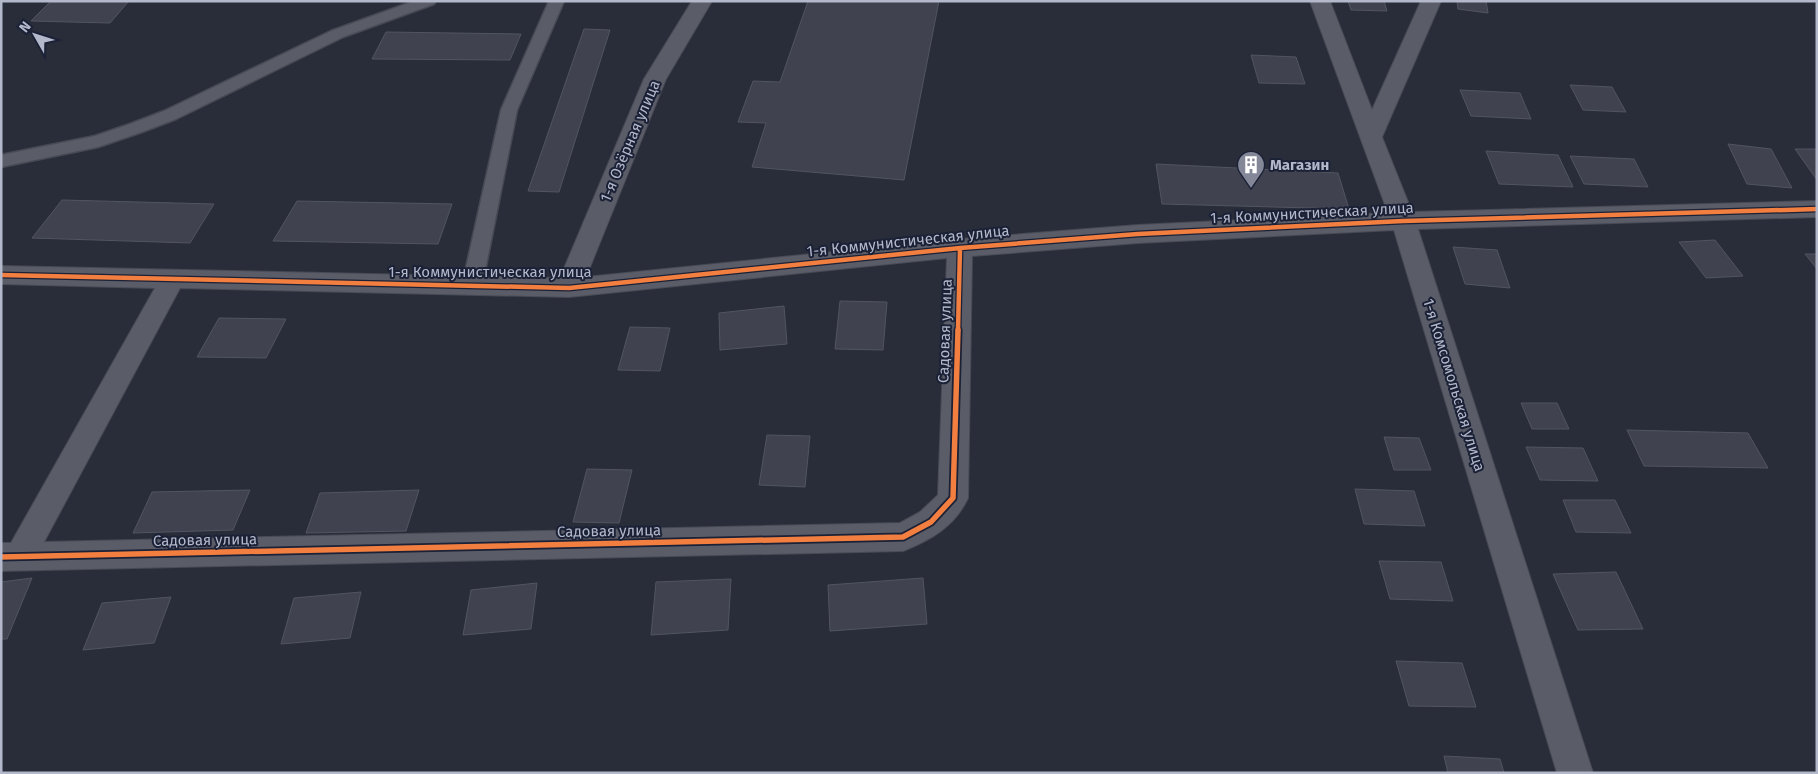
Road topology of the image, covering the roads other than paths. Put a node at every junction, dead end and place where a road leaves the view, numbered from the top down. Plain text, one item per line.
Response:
1 (429, 1) edge
2 (557, 1) edge
3 (702, 1) edge
4 (1320, 1) edge
5 (1431, 1) edge
6 (1371, 137) junction
7 (1, 161) edge
8 (1817, 209) edge
9 (1403, 221) junction
10 (960, 248) junction
11 (1, 275) edge
12 (172, 280) junction
13 (472, 286) junction
14 (569, 288) junction
15 (11, 557) edge
16 (1575, 773) edge

1 - 7 lane
2 - 13 lane
3 - 14 street, 1-я Озёрная улица
4 - 6 street, 1-я Комсомольская улица
5 - 6 street
6 - 9 street, 1-я Комсомольская улица
8 - 9 street, 1-я Коммунистическая улица
9 - 10 street, 1-я Коммунистическая улица
9 - 16 street, 1-я Комсомольская улица
10 - 14 street, 1-я Коммунистическая улица
10 - 15 street, Садовая улица
11 - 12 street, 1-я Коммунистическая улица
12 - 13 street, 1-я Коммунистическая улица
12 - 15 street
13 - 14 street, 1-я Коммунистическая улица

